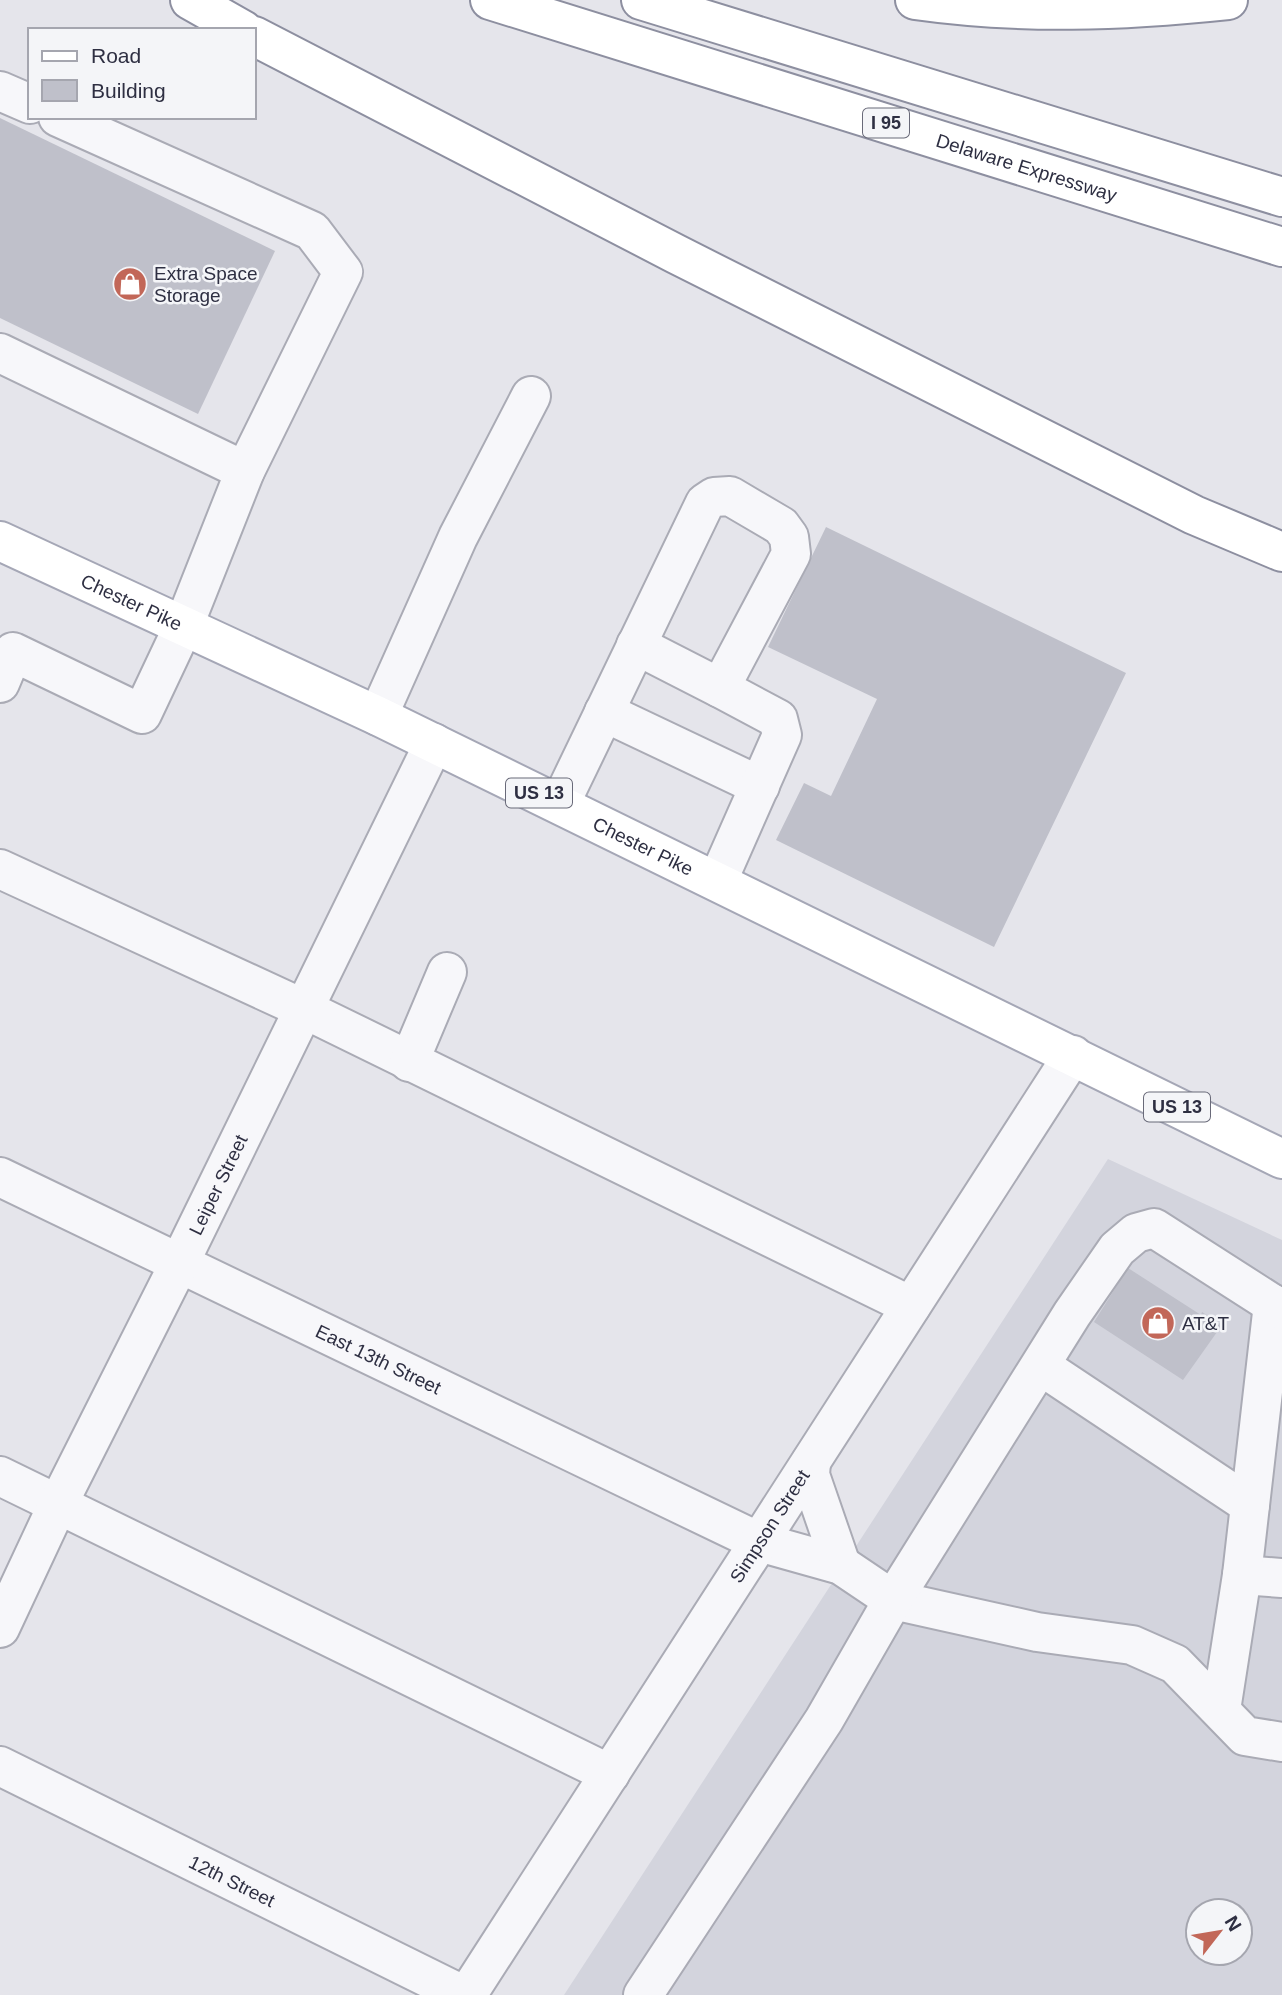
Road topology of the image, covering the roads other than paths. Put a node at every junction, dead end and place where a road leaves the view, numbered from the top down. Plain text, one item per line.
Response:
1 (190, 0) edge
2 (490, 0) edge
3 (641, 0) edge
4 (915, 0) edge
5 (1228, 0) edge
6 (239, 28) edge
7 (256, 37) edge
8 (0, 91) edge
9 (28, 103) edge
10 (62, 119) edge
11 (1282, 197) edge
12 (1282, 247) edge
13 (0, 353) edge
14 (531, 396) dead end
15 (244, 471) junction
16 (0, 541) edge
17 (1282, 552) edge
18 (184, 625) junction
19 (636, 645) junction
20 (0, 683) edge
21 (720, 688) junction
22 (604, 712) junction
23 (378, 716) junction
24 (434, 743) junction
25 (760, 786) junction
26 (560, 804) junction
27 (0, 869) edge
28 (718, 880) junction
29 (447, 972) dead end
30 (304, 1009) junction
31 (1073, 1055) junction
32 (409, 1062) junction
33 (1282, 1159) edge
34 (0, 1177) edge
35 (179, 1264) junction
36 (911, 1306) junction
37 (1277, 1307) edge
38 (1041, 1366) junction
39 (811, 1462) junction
40 (0, 1475) edge
41 (58, 1504) junction
42 (1250, 1505) junction
43 (759, 1542) junction
44 (841, 1565) junction
45 (1242, 1575) junction
46 (1282, 1578) edge
47 (893, 1600) junction
48 (0, 1628) edge
49 (1221, 1710) junction
50 (1282, 1742) edge
51 (0, 1766) edge
52 (610, 1774) junction
53 (465, 1995) edge
54 (643, 1995) edge

1 - 6 main road
2 - 12 main road, Delaware Expressway / I 95
3 - 11 main road, I 95
4 - 5 main road
7 - 17 main road
8 - 9 street
10 - 15 street
13 - 15 street
14 - 23 street
15 - 18 street
16 - 18 main road, Chester Pike / US 13
18 - 20 street
18 - 23 main road, Chester Pike / US 13
19 - 21 street
19 - 21 street
19 - 22 street
21 - 25 street
22 - 25 street
22 - 26 street
23 - 24 main road, Chester Pike / US 13
24 - 26 main road, Chester Pike / US 13
24 - 30 street, Leiper Street
25 - 28 street
26 - 28 main road, Chester Pike / US 13
27 - 30 street
28 - 31 main road, Chester Pike / US 13
29 - 32 street
30 - 32 street
30 - 35 street, Leiper Street
31 - 33 main road, Chester Pike / US 13
31 - 36 street, Simpson Street
32 - 36 street
34 - 35 street, East 13th Street
35 - 41 street, Leiper Street
35 - 43 street, East 13th Street
36 - 39 street, Simpson Street
37 - 38 street
37 - 42 street
38 - 42 street
38 - 47 street
39 - 43 street, Simpson Street
39 - 44 street
40 - 41 street
41 - 48 street, Leiper Street
41 - 52 street
42 - 45 street
43 - 44 street, East 13th Street
43 - 52 street, Simpson Street
44 - 47 street, East 13th Street
45 - 46 street
45 - 49 street
47 - 49 street
47 - 54 street
49 - 50 street
51 - 53 street, 12th Street
52 - 53 street, Simpson Street

